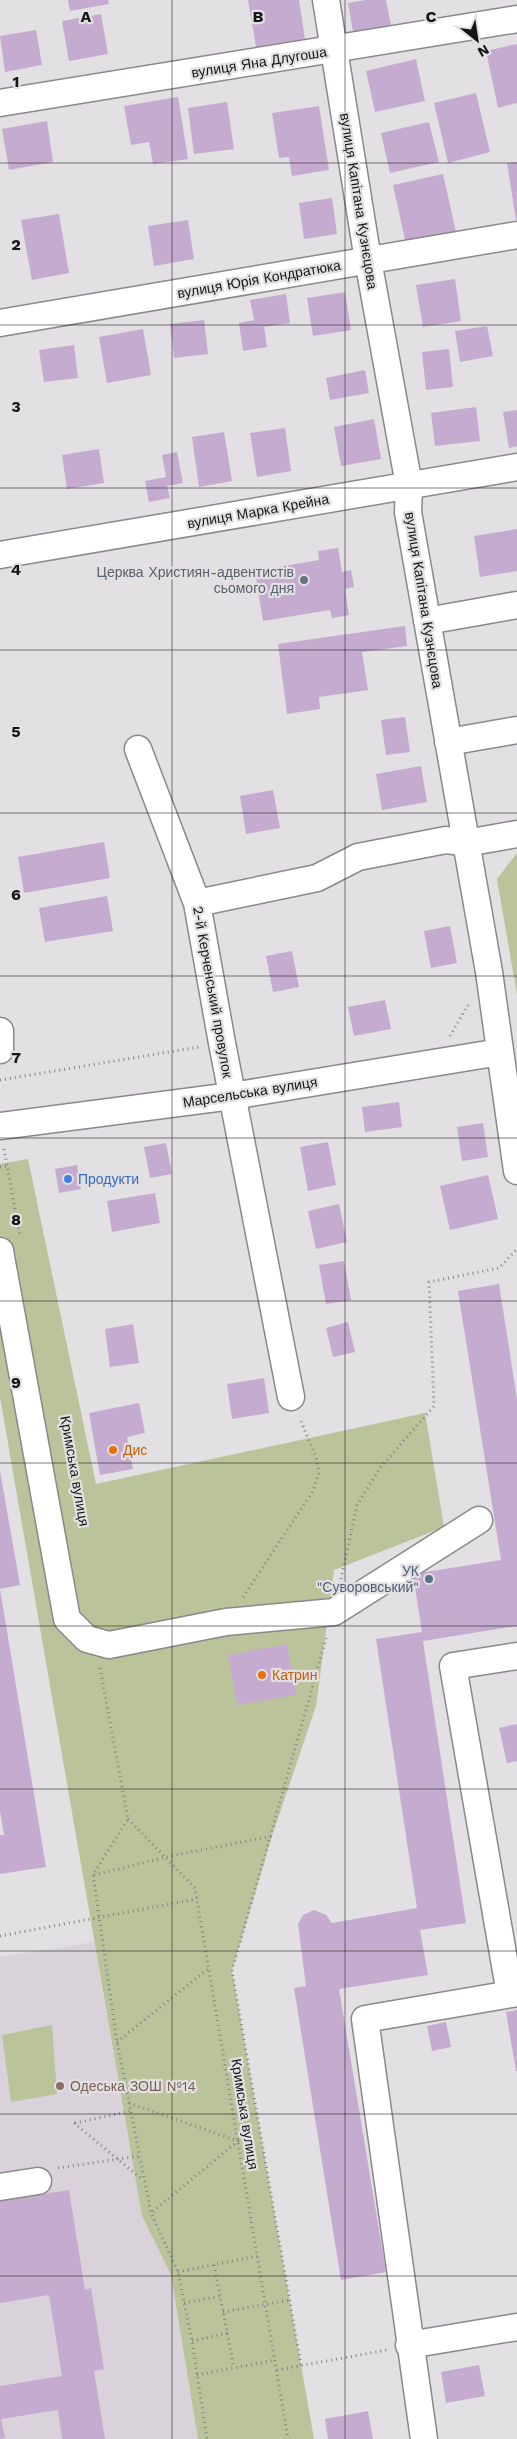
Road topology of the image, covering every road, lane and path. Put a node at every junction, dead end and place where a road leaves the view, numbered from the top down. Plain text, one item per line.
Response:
1 (326, 0) edge
2 (517, 19) edge
3 (334, 49) junction
4 (0, 104) edge
5 (517, 235) edge
6 (368, 260) junction
7 (0, 323) edge
8 (517, 467) edge
9 (409, 485) junction
10 (0, 555) edge
11 (517, 605) edge
12 (427, 620) junction
13 (517, 730) edge
14 (448, 742) junction
15 (138, 749) dead end
16 (517, 834) edge
17 (466, 843) junction
18 (197, 904) junction
19 (470, 1003) dead end
20 (0, 1031) edge
21 (222, 1043) junction
22 (446, 1043) dead end
23 (0, 1050) edge
24 (500, 1052) junction
25 (0, 1080) edge
26 (232, 1096) junction
27 (0, 1126) edge
28 (7, 1166) junction
29 (0, 1167) edge
30 (517, 1171) edge
31 (11, 1247) edge
32 (517, 1249) edge
33 (291, 1397) joint
34 (479, 1520) dead end
35 (334, 1612) junction
36 (226, 1622) junction
37 (95, 1642) junction
38 (517, 1656) edge
39 (128, 1819) junction
40 (272, 1836) junction
41 (166, 1857) junction
42 (93, 1875) junction
43 (198, 1899) junction
44 (99, 1919) junction
45 (0, 1936) edge
46 (209, 1968) junction
47 (513, 1993) edge
48 (117, 2042) junction
49 (129, 2104) junction
50 (131, 2111) junction
51 (238, 2141) junction
52 (139, 2156) junction
53 (118, 2160) junction
54 (44, 2175) joint
55 (144, 2181) junction
56 (0, 2187) edge
57 (150, 2214) junction
58 (257, 2256) junction
59 (214, 2265) junction
60 (178, 2272) junction
61 (220, 2296) junction
62 (290, 2300) junction
63 (184, 2303) junction
64 (266, 2304) junction
65 (223, 2312) junction
66 (517, 2327) edge
67 (228, 2333) junction
68 (192, 2340) junction
69 (409, 2345) junction
70 (275, 2360) junction
71 (301, 2365) junction
72 (234, 2368) junction
73 (277, 2370) junction
74 (198, 2375) junction
75 (207, 2439) edge
76 (288, 2439) edge
77 (424, 2439) edge

1 - 3 street, вулиця Капітана Кузнєцова
2 - 3 street, вулиця Яна Длугоша
3 - 4 street, вулиця Яна Длугоша
3 - 6 street, вулиця Капітана Кузнєцова
5 - 6 street, вулиця Юрія Кондратюка
6 - 7 street, вулиця Юрія Кондратюка
6 - 9 street, вулиця Капітана Кузнєцова
8 - 9 street, вулиця Марка Крейна
9 - 10 street, вулиця Марка Крейна
9 - 12 street, вулиця Капітана Кузнєцова
11 - 12 street
12 - 14 street, вулиця Капітана Кузнєцова
13 - 14 street
14 - 17 street, вулиця Капітана Кузнєцова
15 - 18 street, 2-й Керченський провулок
16 - 17 street
17 - 18 street
17 - 24 street, вулиця Капітана Кузнєцова
18 - 21 street, 2-й Керченський провулок
19 - 22 path
20 - 23 street
21 - 25 path
21 - 26 street, 2-й Керченський провулок
24 - 26 street, Марсельська вулиця
24 - 30 street, вулиця Капітана Кузнєцова
26 - 27 street, Марсельська вулиця
26 - 33 street, 2-й Керченський провулок
27 - 28 path
28 - 29 path
28 - 31 path
31 - 37 street
32 - 35 path
33 - 36 path
34 - 35 street
35 - 36 street
35 - 40 path
36 - 37 street
37 - 39 path
38 - 47 street
39 - 41 path, Кримська вулиця
39 - 42 path
40 - 41 path
40 - 62 path
41 - 42 path
41 - 43 path, Кримська вулиця
42 - 44 path
43 - 44 path
43 - 46 path, Кримська вулиця
44 - 45 path
44 - 48 path
46 - 48 path
46 - 51 path, Кримська вулиця
47 - 69 street
48 - 49 path
49 - 50 path
49 - 51 path
50 - 52 path
50 - 53 path
51 - 57 path
51 - 58 path, Кримська вулиця
52 - 53 path
52 - 55 path
53 - 54 path
53 - 55 path
54 - 56 street
55 - 57 path
57 - 60 path
58 - 59 path
58 - 64 path, Кримська вулиця
59 - 60 path
59 - 61 path
60 - 63 path
61 - 63 path
61 - 65 path
62 - 64 path
62 - 71 path
63 - 68 path
64 - 65 path
64 - 70 path, Кримська вулиця
65 - 67 path
66 - 69 street
67 - 68 path
67 - 72 path
68 - 74 path
69 - 71 path
69 - 77 street
70 - 72 path
70 - 73 path, Кримська вулиця
71 - 73 path
72 - 74 path
73 - 76 path, Кримська вулиця
74 - 75 path

